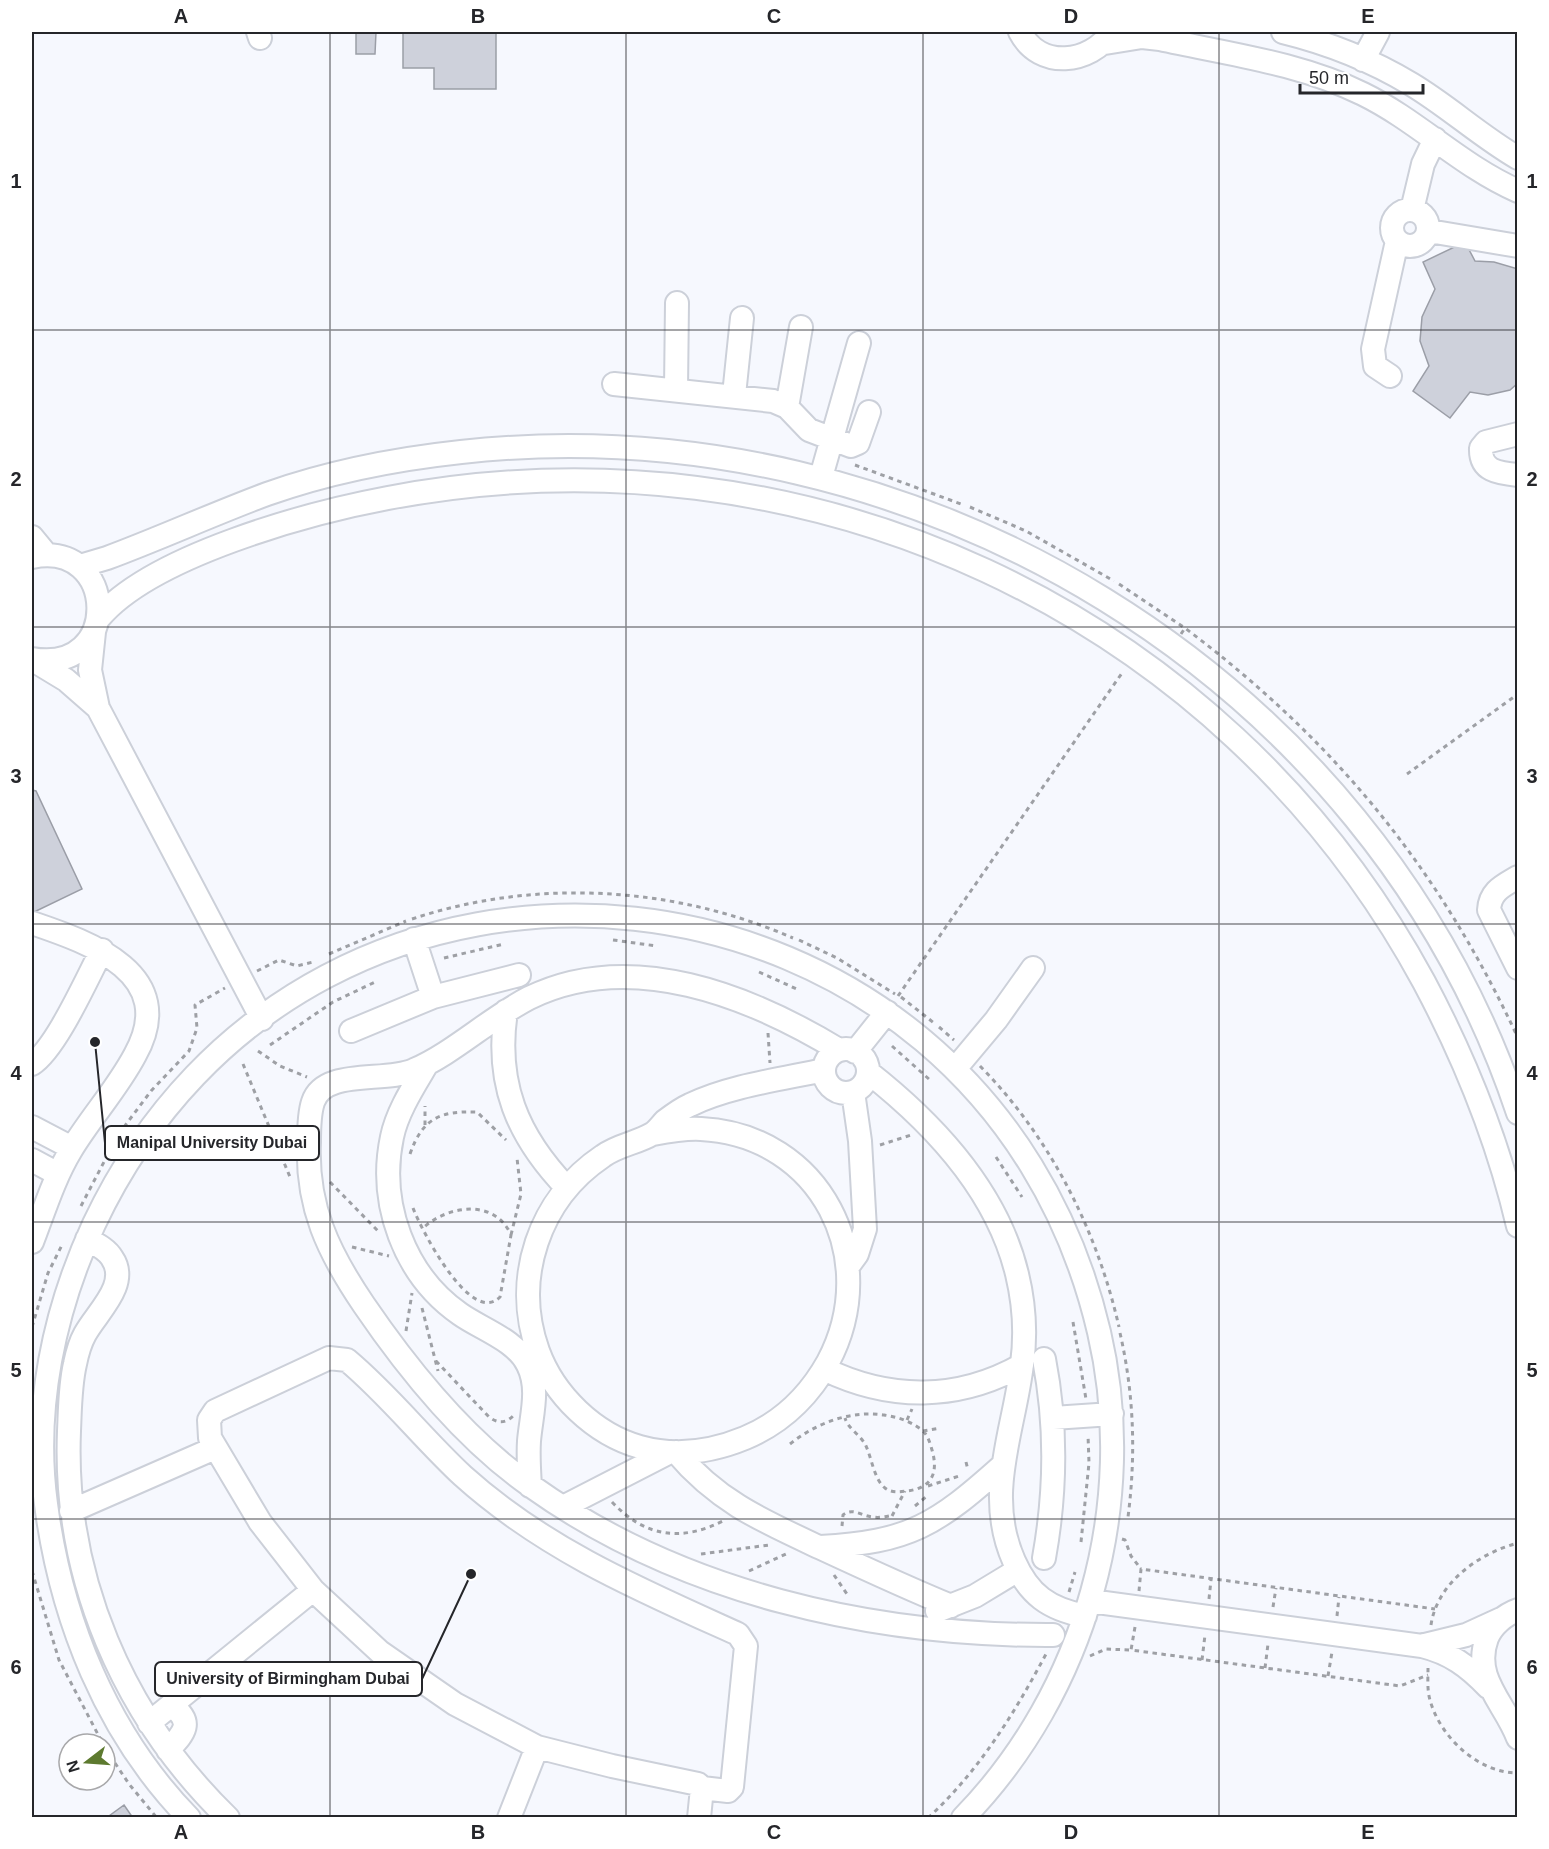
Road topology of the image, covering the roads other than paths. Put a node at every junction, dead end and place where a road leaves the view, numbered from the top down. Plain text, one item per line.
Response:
1 (1020, 32) edge
2 (1283, 32) edge
3 (1378, 32) edge
4 (1108, 37) edge
5 (1363, 60) junction
6 (1435, 139) junction
7 (1518, 158) edge
8 (1518, 191) edge
9 (1412, 210) junction
10 (1429, 231) junction
11 (1397, 241) junction
12 (1518, 246) edge
13 (677, 303) dead end
14 (742, 318) dead end
15 (801, 327) dead end
16 (864, 345) dead end
17 (1390, 376) dead end
18 (614, 384) dead end
19 (676, 389) junction
20 (734, 395) junction
21 (787, 407) junction
22 (869, 412) dead end
23 (1518, 434) edge
24 (836, 442) junction
25 (1518, 475) edge
26 (820, 477) junction
27 (36, 550) edge
28 (80, 566) junction
29 (96, 625) junction
30 (32, 659) edge
31 (98, 708) junction
32 (1518, 877) edge
33 (32, 923) edge
34 (414, 939) junction
35 (102, 950) junction
36 (1517, 964) edge
37 (1033, 968) dead end
38 (519, 975) dead end
39 (433, 997) junction
40 (892, 1004) junction
41 (506, 1011) junction
42 (262, 1018) junction
43 (351, 1031) dead end
44 (847, 1051) junction
45 (962, 1061) junction
46 (32, 1064) edge
47 (427, 1064) junction
48 (824, 1070) junction
49 (868, 1072) junction
50 (853, 1092) junction
51 (1517, 1107) edge
52 (32, 1126) edge
53 (653, 1134) junction
54 (72, 1148) junction
55 (32, 1160) edge
56 (58, 1174) junction
57 (567, 1188) junction
58 (1518, 1226) edge
59 (77, 1237) junction
60 (32, 1242) edge
61 (849, 1265) junction
62 (1044, 1359) dead end
63 (1022, 1365) junction
64 (40, 1369) edge
65 (824, 1369) junction
66 (1112, 1414) junction
67 (1053, 1418) junction
68 (215, 1448) junction
69 (673, 1452) junction
70 (1002, 1466) junction
71 (524, 1481) junction
72 (500, 1506) junction
73 (565, 1508) junction
74 (71, 1511) junction
75 (808, 1542) junction
76 (553, 1544) junction
77 (1044, 1558) dead end
78 (1018, 1570) junction
79 (313, 1590) junction
80 (951, 1606) junction
81 (1080, 1610) junction
82 (1512, 1612) edge
83 (882, 1622) junction
84 (1052, 1641) junction
85 (1426, 1646) junction
86 (1069, 1660) junction
87 (1502, 1700) edge
88 (172, 1707) junction
89 (149, 1723) junction
90 (1518, 1738) edge
91 (537, 1747) junction
92 (168, 1750) junction
93 (702, 1788) junction
94 (189, 1818) edge
95 (228, 1818) edge
96 (509, 1818) edge
97 (699, 1818) edge
98 (963, 1818) edge

1 - 4 street
2 - 5 street
3 - 5 street
4 - 6 street
5 - 7 street
6 - 8 street
6 - 9 street
9 - 10 street
9 - 11 street
10 - 11 street
10 - 12 street
11 - 17 street
13 - 19 street
14 - 20 street
15 - 21 street
16 - 24 street
18 - 19 street
19 - 20 street
20 - 21 street
21 - 24 street
22 - 24 street
23 - 25 street
24 - 26 street
26 - 28 street
26 - 51 street
27 - 28 street
28 - 29 street
29 - 30 street
29 - 31 street
29 - 58 street
30 - 31 street
31 - 42 street
32 - 36 street
33 - 35 street
34 - 39 street
34 - 40 street
34 - 42 street
35 - 46 street
35 - 54 street
37 - 45 street
38 - 39 street
39 - 43 street
40 - 44 street
40 - 45 street
41 - 44 street
41 - 47 street
41 - 57 street
42 - 59 street
44 - 48 street
44 - 49 street
45 - 66 street
47 - 71 street
47 - 71 street
48 - 50 street
48 - 53 street
49 - 50 street
49 - 63 street
50 - 61 street
52 - 54 street
53 - 57 street
53 - 61 street
54 - 56 street
55 - 56 street
56 - 60 street
57 - 69 street
59 - 64 street
59 - 74 street
61 - 65 street
62 - 67 street
63 - 65 street
63 - 70 street
64 - 94 street
65 - 69 street
66 - 67 street
66 - 81 street
67 - 77 street
68 - 72 street
68 - 74 street
68 - 79 street
69 - 73 street
69 - 75 street
70 - 75 street
70 - 78 street
71 - 72 street
71 - 73 street
72 - 76 street
73 - 76 street
73 - 83 street
74 - 89 street
75 - 80 street
76 - 93 street
78 - 80 street
78 - 81 street
79 - 88 street
79 - 91 street
80 - 83 street
81 - 84 street
81 - 85 street
81 - 86 street
82 - 85 street
82 - 87 street
83 - 84 street
84 - 86 street
85 - 87 street
86 - 98 street
87 - 90 street
88 - 89 street
88 - 92 street
89 - 92 street
91 - 93 street
91 - 96 street
92 - 95 street
93 - 97 street

